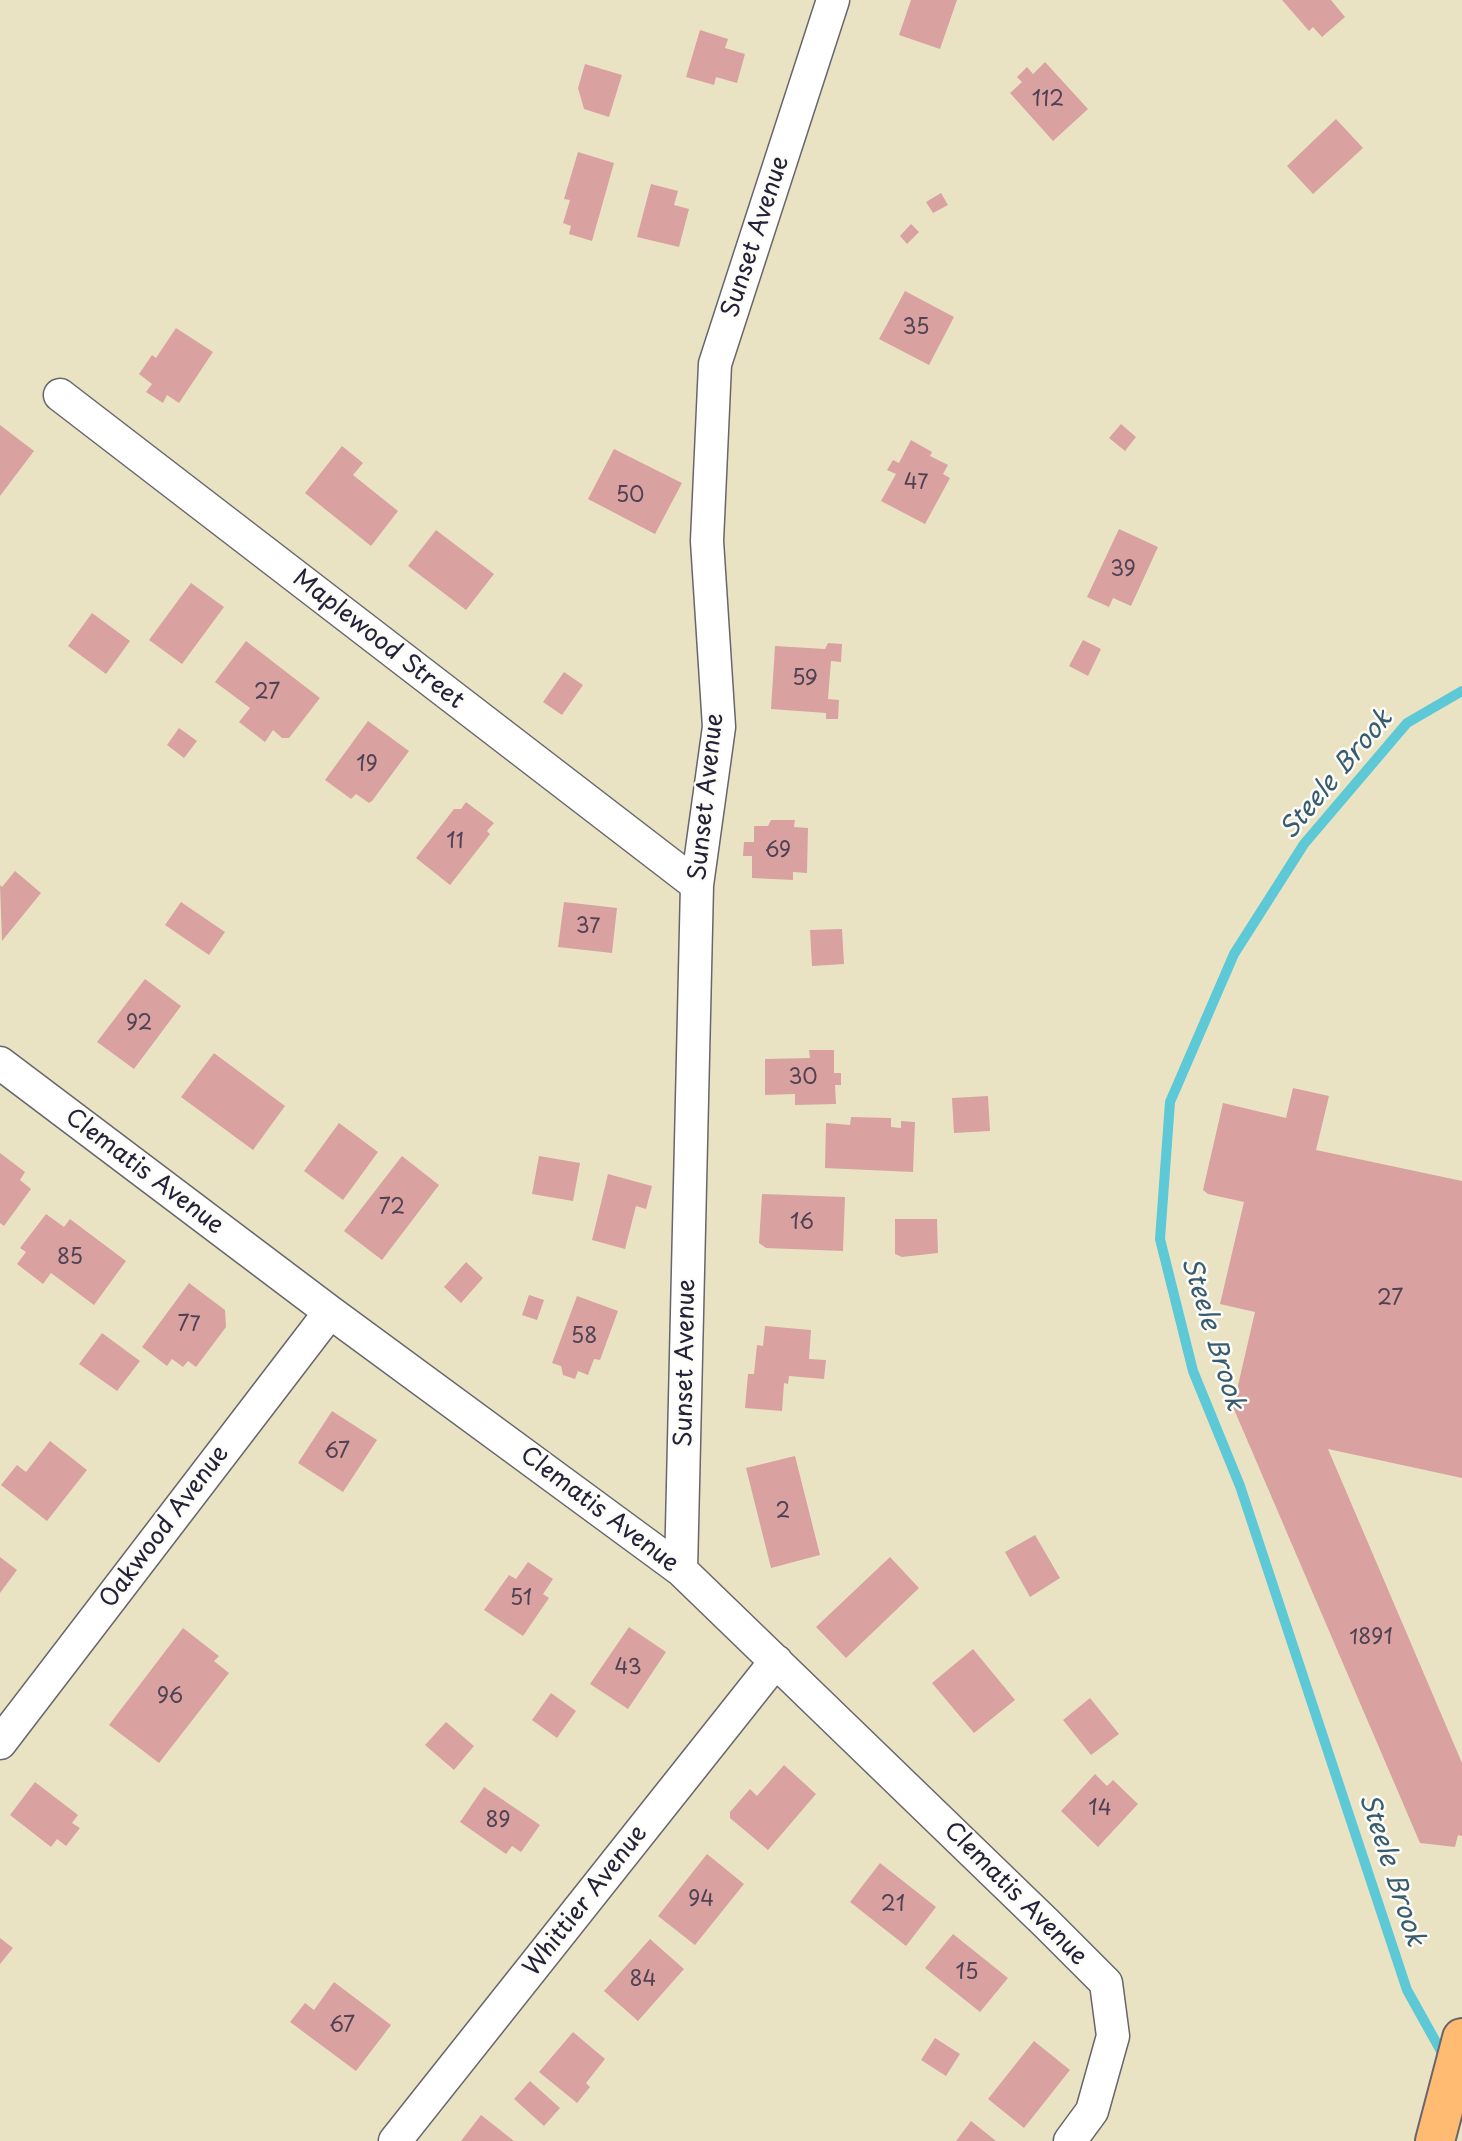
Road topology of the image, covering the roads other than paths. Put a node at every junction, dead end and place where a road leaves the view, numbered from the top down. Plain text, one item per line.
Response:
1 (833, 0) edge
2 (60, 395) dead end
3 (697, 885) junction
4 (0, 1063) edge
5 (330, 1312) junction
6 (681, 1570) junction
7 (776, 1661) junction
8 (0, 1743) edge
9 (1462, 2038) edge
10 (1438, 2130) edge
11 (395, 2141) edge
12 (1070, 2141) edge

1 - 3 street, Sunset Avenue
2 - 3 street, Maplewood Street
3 - 6 street, Sunset Avenue
4 - 5 street, Clematis Avenue
5 - 6 street, Clematis Avenue
5 - 8 street, Oakwood Avenue
6 - 7 street, Clematis Avenue
7 - 11 street, Whittier Avenue
7 - 12 street, Clematis Avenue
9 - 10 main road

